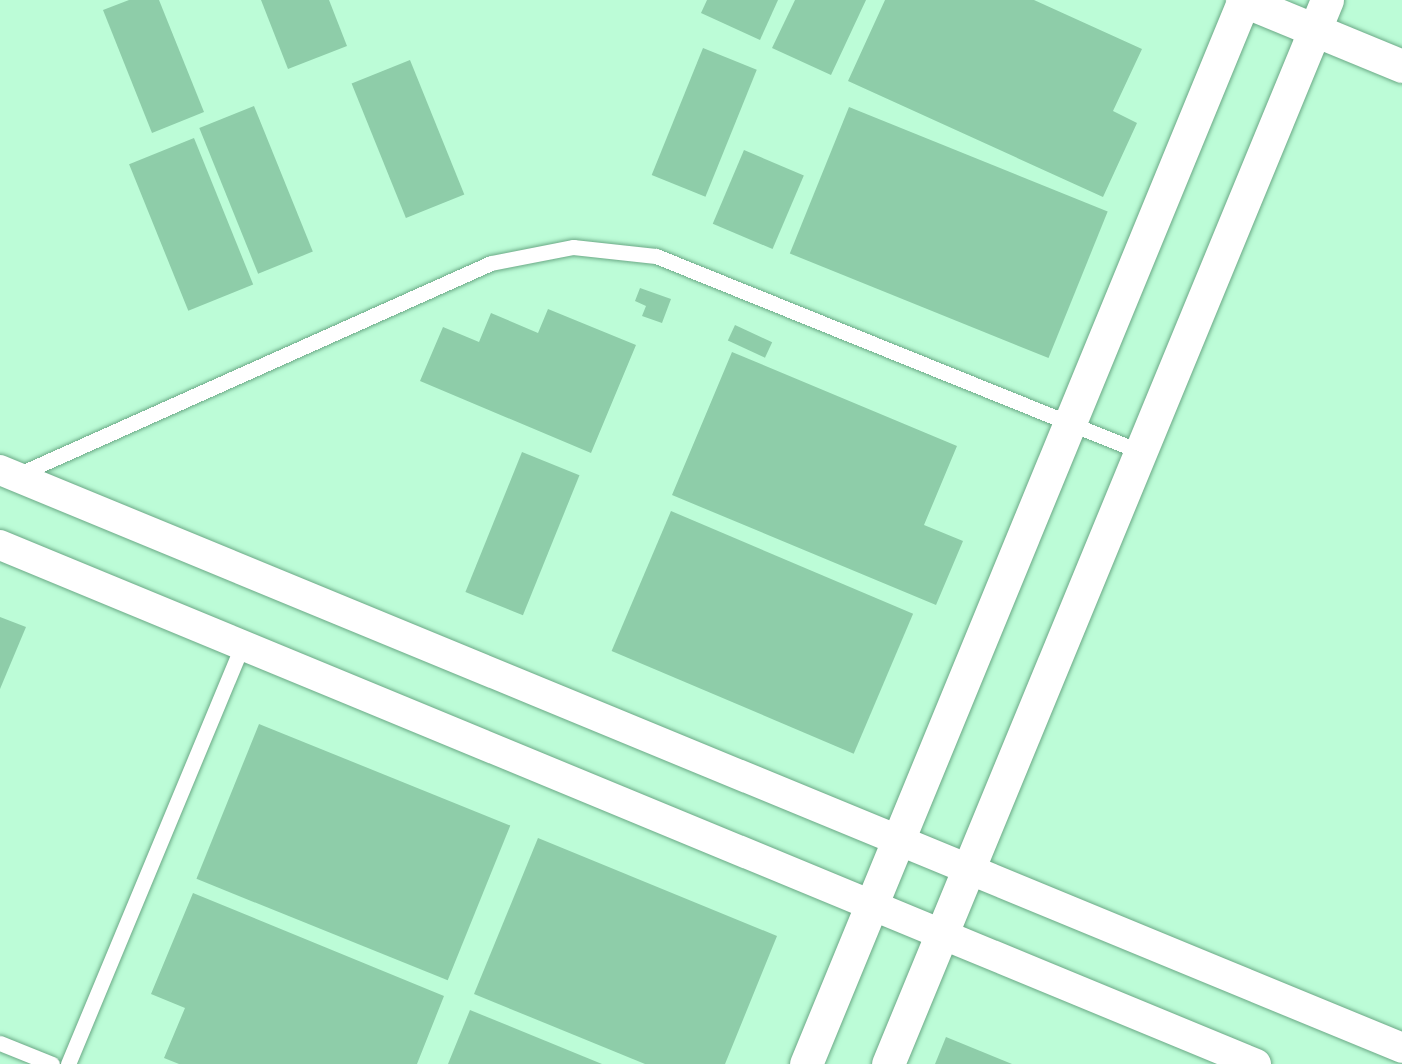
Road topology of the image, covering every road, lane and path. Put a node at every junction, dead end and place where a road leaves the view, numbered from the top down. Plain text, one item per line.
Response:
1 (1243, 0) edge
2 (1327, 0) edge
3 (1314, 30) junction
4 (1402, 66) edge
5 (1070, 422) junction
6 (1141, 452) junction
7 (7, 473) edge
8 (0, 545) edge
9 (242, 645) junction
10 (898, 841) junction
11 (968, 870) junction
12 (872, 905) junction
13 (942, 934) junction
14 (0, 1043) edge
15 (1402, 1048) edge
16 (52, 1064) edge
17 (68, 1064) edge
18 (806, 1064) edge
19 (888, 1064) edge
20 (1256, 1064) edge

1 - 3 street
1 - 5 street
2 - 3 street
3 - 4 street
3 - 6 street
5 - 6 lane
5 - 7 lane
5 - 10 street
6 - 11 street
7 - 10 street
8 - 9 street
9 - 12 street
9 - 17 lane
10 - 11 street
10 - 12 street
11 - 13 street
11 - 15 street
12 - 13 street
12 - 18 street
13 - 19 street
13 - 20 street
14 - 16 lane

